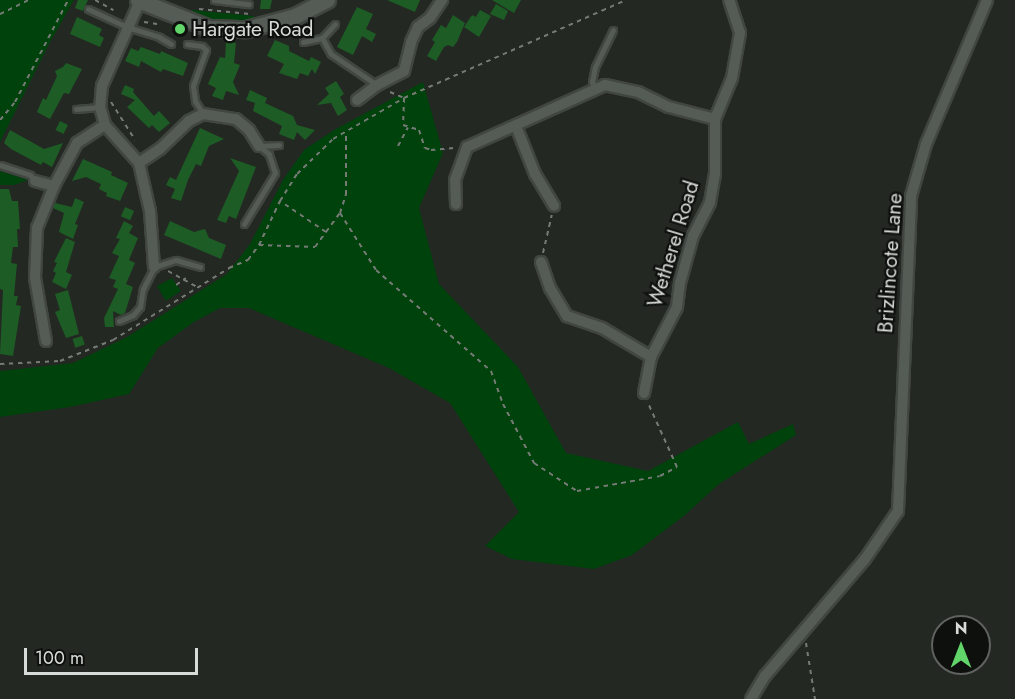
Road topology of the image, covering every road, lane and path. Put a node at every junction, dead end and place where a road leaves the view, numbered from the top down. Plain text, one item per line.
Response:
1 (29, 0) edge
2 (68, 0) edge
3 (214, 0) edge
4 (327, 0) edge
5 (442, 0) edge
6 (626, 0) edge
7 (729, 0) edge
8 (987, 0) edge
9 (139, 1) edge
10 (249, 4) dead end
11 (88, 9) dead end
12 (0, 14) edge
13 (334, 24) dead end
14 (127, 27) junction
15 (613, 30) dead end
16 (322, 38) junction
17 (303, 42) dead end
18 (171, 44) dead end
19 (187, 44) dead end
20 (377, 85) junction
21 (102, 86) junction
22 (595, 89) junction
23 (404, 98) junction
24 (357, 100) dead end
25 (100, 107) junction
26 (76, 109) dead end
27 (203, 114) junction
28 (715, 119) junction
29 (0, 120) edge
30 (105, 125) junction
31 (516, 126) junction
32 (408, 127) junction
33 (346, 132) junction
34 (135, 140) dead end
35 (279, 145) dead end
36 (259, 146) junction
37 (398, 146) dead end
38 (467, 147) junction
39 (140, 163) junction
40 (0, 165) edge
41 (35, 181) joint
42 (54, 186) junction
43 (280, 201) junction
44 (456, 204) dead end
45 (554, 206) joint
46 (340, 213) junction
47 (244, 224) dead end
48 (326, 231) junction
49 (259, 245) junction
50 (541, 261) joint
51 (154, 267) junction
52 (200, 267) dead end
53 (186, 278) junction
54 (176, 285) dead end
55 (199, 287) junction
56 (119, 321) dead end
57 (46, 341) dead end
58 (651, 357) junction
59 (0, 364) edge
60 (644, 393) joint
61 (799, 633) junction
62 (752, 699) edge
63 (815, 699) edge

1 - 12 path
2 - 29 path
3 - 10 lane
4 - 9 street
5 - 20 street
6 - 23 path
7 - 28 street, Wetherel Road
8 - 61 street, Brizlincote Lane
9 - 14 street
11 - 14 lane
13 - 16 lane
14 - 18 lane
14 - 21 street
15 - 22 lane
16 - 17 lane
16 - 20 lane
19 - 27 lane
20 - 23 path
20 - 24 street
21 - 25 street
21 - 34 path
22 - 28 street
22 - 31 street
23 - 32 path
23 - 33 path
25 - 26 lane
25 - 30 street
27 - 36 street
27 - 39 street
28 - 58 street, Wetherel Road
30 - 39 street
30 - 42 street
31 - 38 street
31 - 45 street
32 - 37 path
32 - 38 path
33 - 43 path
33 - 46 path
35 - 36 lane
36 - 47 lane
38 - 44 street
39 - 51 street
40 - 41 lane
41 - 42 street
42 - 57 street
43 - 48 path
43 - 49 path
45 - 50 path
46 - 48 path
46 - 60 path
48 - 49 path
49 - 55 path
50 - 58 street
51 - 52 lane
51 - 53 path
51 - 56 lane
53 - 54 path
53 - 55 path
55 - 59 path
58 - 60 street, Wetherel Road
61 - 62 street, Brizlincote Lane
61 - 63 path

